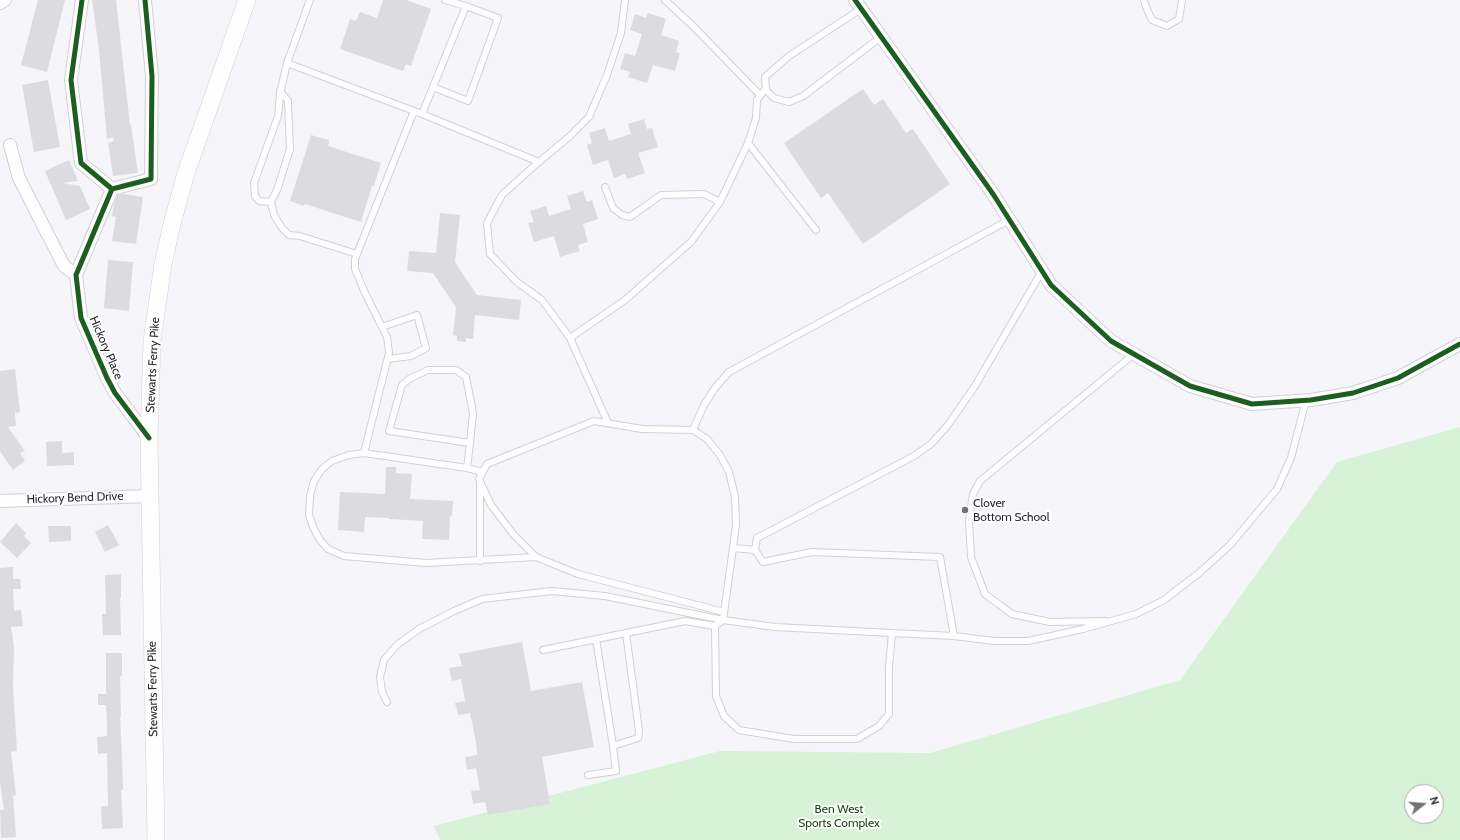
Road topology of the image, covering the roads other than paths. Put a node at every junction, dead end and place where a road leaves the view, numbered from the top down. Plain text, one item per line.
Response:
1 (5, 0) edge
2 (82, 0) edge
3 (145, 0) edge
4 (247, 0) edge
5 (310, 0) edge
6 (445, 0) edge
7 (625, 0) edge
8 (665, 0) edge
9 (1144, 0) edge
10 (1182, 0) edge
11 (0, 3) edge
12 (858, 4) edge
13 (466, 6) junction
14 (881, 37) junction
15 (287, 63) junction
16 (433, 87) junction
17 (766, 88) junction
18 (280, 91) junction
19 (760, 95) junction
20 (414, 111) junction
21 (422, 114) junction
22 (748, 143) junction
23 (10, 145) dead end
24 (538, 162) junction
25 (605, 187) dead end
26 (112, 189) junction
27 (271, 202) junction
28 (720, 202) junction
29 (1009, 220) junction
30 (816, 230) dead end
31 (357, 254) junction
32 (1042, 271) junction
33 (76, 275) junction
34 (382, 327) junction
35 (570, 338) junction
36 (1460, 344) edge
37 (1134, 354) junction
38 (388, 359) junction
39 (1306, 400) junction
40 (608, 424) junction
41 (693, 430) junction
42 (149, 438) junction
43 (470, 443) junction
44 (364, 454) junction
45 (467, 468) junction
46 (483, 472) junction
47 (480, 480) junction
48 (151, 496) junction
49 (0, 501) edge
50 (733, 548) junction
51 (755, 550) junction
52 (536, 557) junction
53 (480, 561) junction
54 (724, 612) junction
55 (723, 620) junction
56 (1113, 621) junction
57 (715, 626) junction
58 (626, 633) junction
59 (892, 633) junction
60 (954, 636) junction
61 (596, 639) junction
62 (542, 650) dead end
63 (387, 702) dead end
64 (613, 746) junction
65 (588, 775) dead end
66 (156, 840) edge

1 - 11 street
2 - 26 street
3 - 26 street
4 - 42 main road, Stewarts Ferry Pike
5 - 15 lane
6 - 13 lane
7 - 24 lane
8 - 19 lane
9 - 10 lane
12 - 14 street
12 - 17 lane
13 - 16 lane
13 - 16 lane
14 - 17 lane
14 - 29 street
15 - 18 lane
15 - 20 lane
16 - 21 lane
17 - 19 lane
18 - 27 lane
18 - 27 lane
19 - 22 lane
20 - 21 lane
20 - 31 lane
21 - 24 lane
22 - 28 lane
22 - 30 lane
23 - 33 street
24 - 35 lane
25 - 28 lane
26 - 33 street, Hickory Place
27 - 31 lane
28 - 35 lane
29 - 32 street
29 - 41 lane
31 - 34 lane
32 - 37 street
32 - 51 lane
33 - 42 street, Hickory Place
34 - 38 lane
34 - 38 lane
35 - 40 lane
36 - 39 street
37 - 39 street
37 - 56 lane
38 - 44 lane
39 - 56 lane
40 - 41 lane
40 - 46 lane
41 - 50 lane
42 - 48 main road, Stewarts Ferry Pike
43 - 43 lane
43 - 45 lane
44 - 45 lane
44 - 53 lane
45 - 46 lane
46 - 47 lane
47 - 52 lane
47 - 53 lane
48 - 49 street, Hickory Bend Drive
48 - 66 main road, Stewarts Ferry Pike
50 - 51 lane
50 - 54 lane
51 - 60 lane
52 - 53 lane
52 - 54 lane
54 - 55 lane
55 - 57 lane
55 - 59 lane
55 - 63 lane
56 - 60 lane
57 - 58 lane
57 - 59 lane
58 - 61 lane
58 - 64 lane
59 - 60 lane
61 - 62 lane
61 - 64 lane
64 - 65 lane

